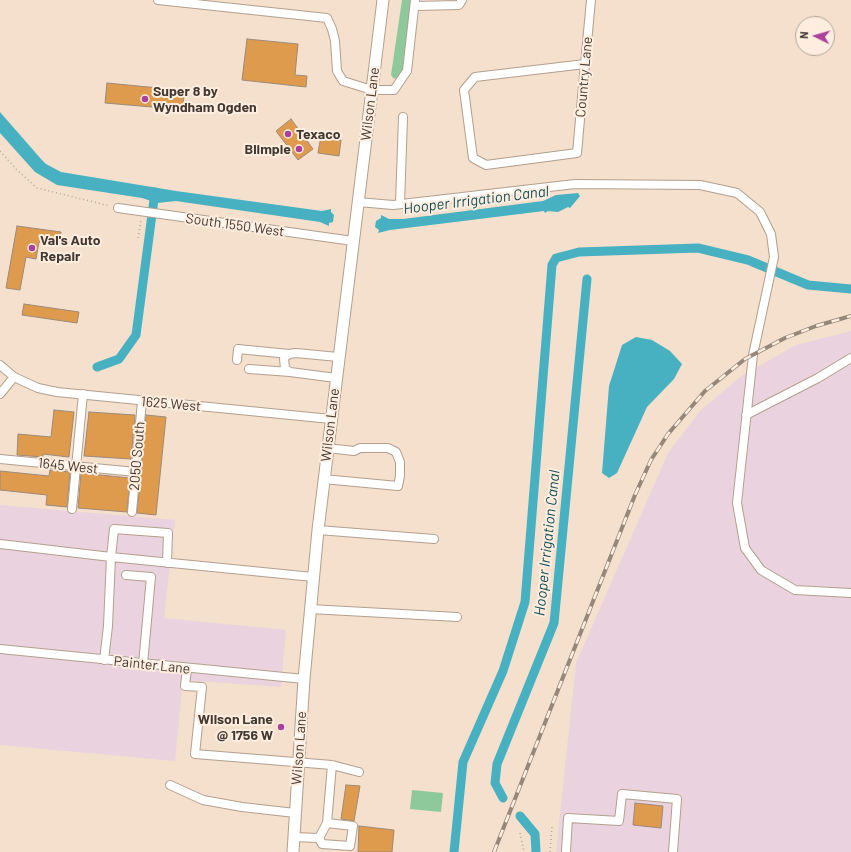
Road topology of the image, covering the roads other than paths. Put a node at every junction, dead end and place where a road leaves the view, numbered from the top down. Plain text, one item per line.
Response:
1 (158, 0) edge
2 (383, 0) edge
3 (462, 0) edge
4 (591, 0) edge
5 (415, 3) edge
6 (585, 64) junction
7 (372, 90) junction
8 (403, 117) dead end
9 (358, 202) junction
10 (400, 204) junction
11 (118, 208) road end
12 (353, 242) junction
13 (289, 354) junction
14 (338, 357) junction
15 (851, 358) edge
16 (237, 360) dead end
17 (0, 365) edge
18 (249, 369) dead end
19 (290, 372) junction
20 (14, 377) junction
21 (336, 378) junction
22 (0, 394) edge
23 (83, 394) junction
24 (142, 401) junction
25 (746, 415) junction
26 (331, 419) junction
27 (327, 448) junction
28 (0, 459) edge
29 (76, 466) junction
30 (136, 472) junction
31 (323, 479) junction
32 (72, 509) dead end
33 (132, 512) dead end
34 (318, 530) junction
35 (434, 539) dead end
36 (0, 544) edge
37 (111, 557) junction
38 (167, 562) junction
39 (126, 575) dead end
40 (313, 577) junction
41 (851, 593) edge
42 (310, 608) junction
43 (457, 617) dead end
44 (0, 649) edge
45 (104, 660) junction
46 (143, 664) junction
47 (187, 668) junction
48 (304, 680) junction
49 (298, 762) junction
50 (332, 765) junction
51 (359, 772) dead end
52 (170, 786) dead end
53 (295, 813) junction
54 (327, 823) junction
55 (293, 837) junction
56 (319, 838) junction
57 (293, 852) edge
58 (566, 852) edge
59 (673, 852) edge

1 - 7 street
2 - 7 main road, Wilson Lane
3 - 5 street
4 - 6 street, Country Lane
5 - 7 street
6 - 6 street, Country Lane
7 - 9 main road, Wilson Lane
8 - 10 street
9 - 10 street
9 - 12 main road, Wilson Lane
10 - 25 street
11 - 12 street, South 1550 West
12 - 14 main road, Wilson Lane
13 - 14 street
13 - 16 street
13 - 19 street
14 - 21 main road, Wilson Lane
15 - 25 street
17 - 20 street, 1625 West
18 - 19 street
19 - 21 street
20 - 22 street
20 - 23 street, 1625 West
21 - 26 main road, Wilson Lane
23 - 24 street, 1625 West
23 - 29 street
24 - 26 street, 1625 West
24 - 30 street, 2050 South
25 - 41 street
26 - 27 main road, Wilson Lane
27 - 31 main road, Wilson Lane
27 - 31 street
28 - 29 street, 1645 West
29 - 30 street, 1645 West
29 - 32 street
30 - 33 street, 2050 South
31 - 34 main road, Wilson Lane
34 - 35 street
34 - 40 main road, Wilson Lane
36 - 37 street
37 - 38 street
37 - 38 street
37 - 45 street
38 - 40 street
39 - 46 street
40 - 42 main road, Wilson Lane
42 - 43 street
42 - 48 main road, Wilson Lane
44 - 45 street, Painter Lane
45 - 46 street, Painter Lane
46 - 47 street, Painter Lane
47 - 48 street, Painter Lane
47 - 49 street
48 - 49 main road, Wilson Lane
49 - 50 street
49 - 53 main road, Wilson Lane
50 - 51 street
50 - 54 street
52 - 53 street
53 - 55 main road, Wilson Lane
54 - 56 street
54 - 56 street
55 - 56 street
55 - 57 main road, Wilson Lane
58 - 59 street

